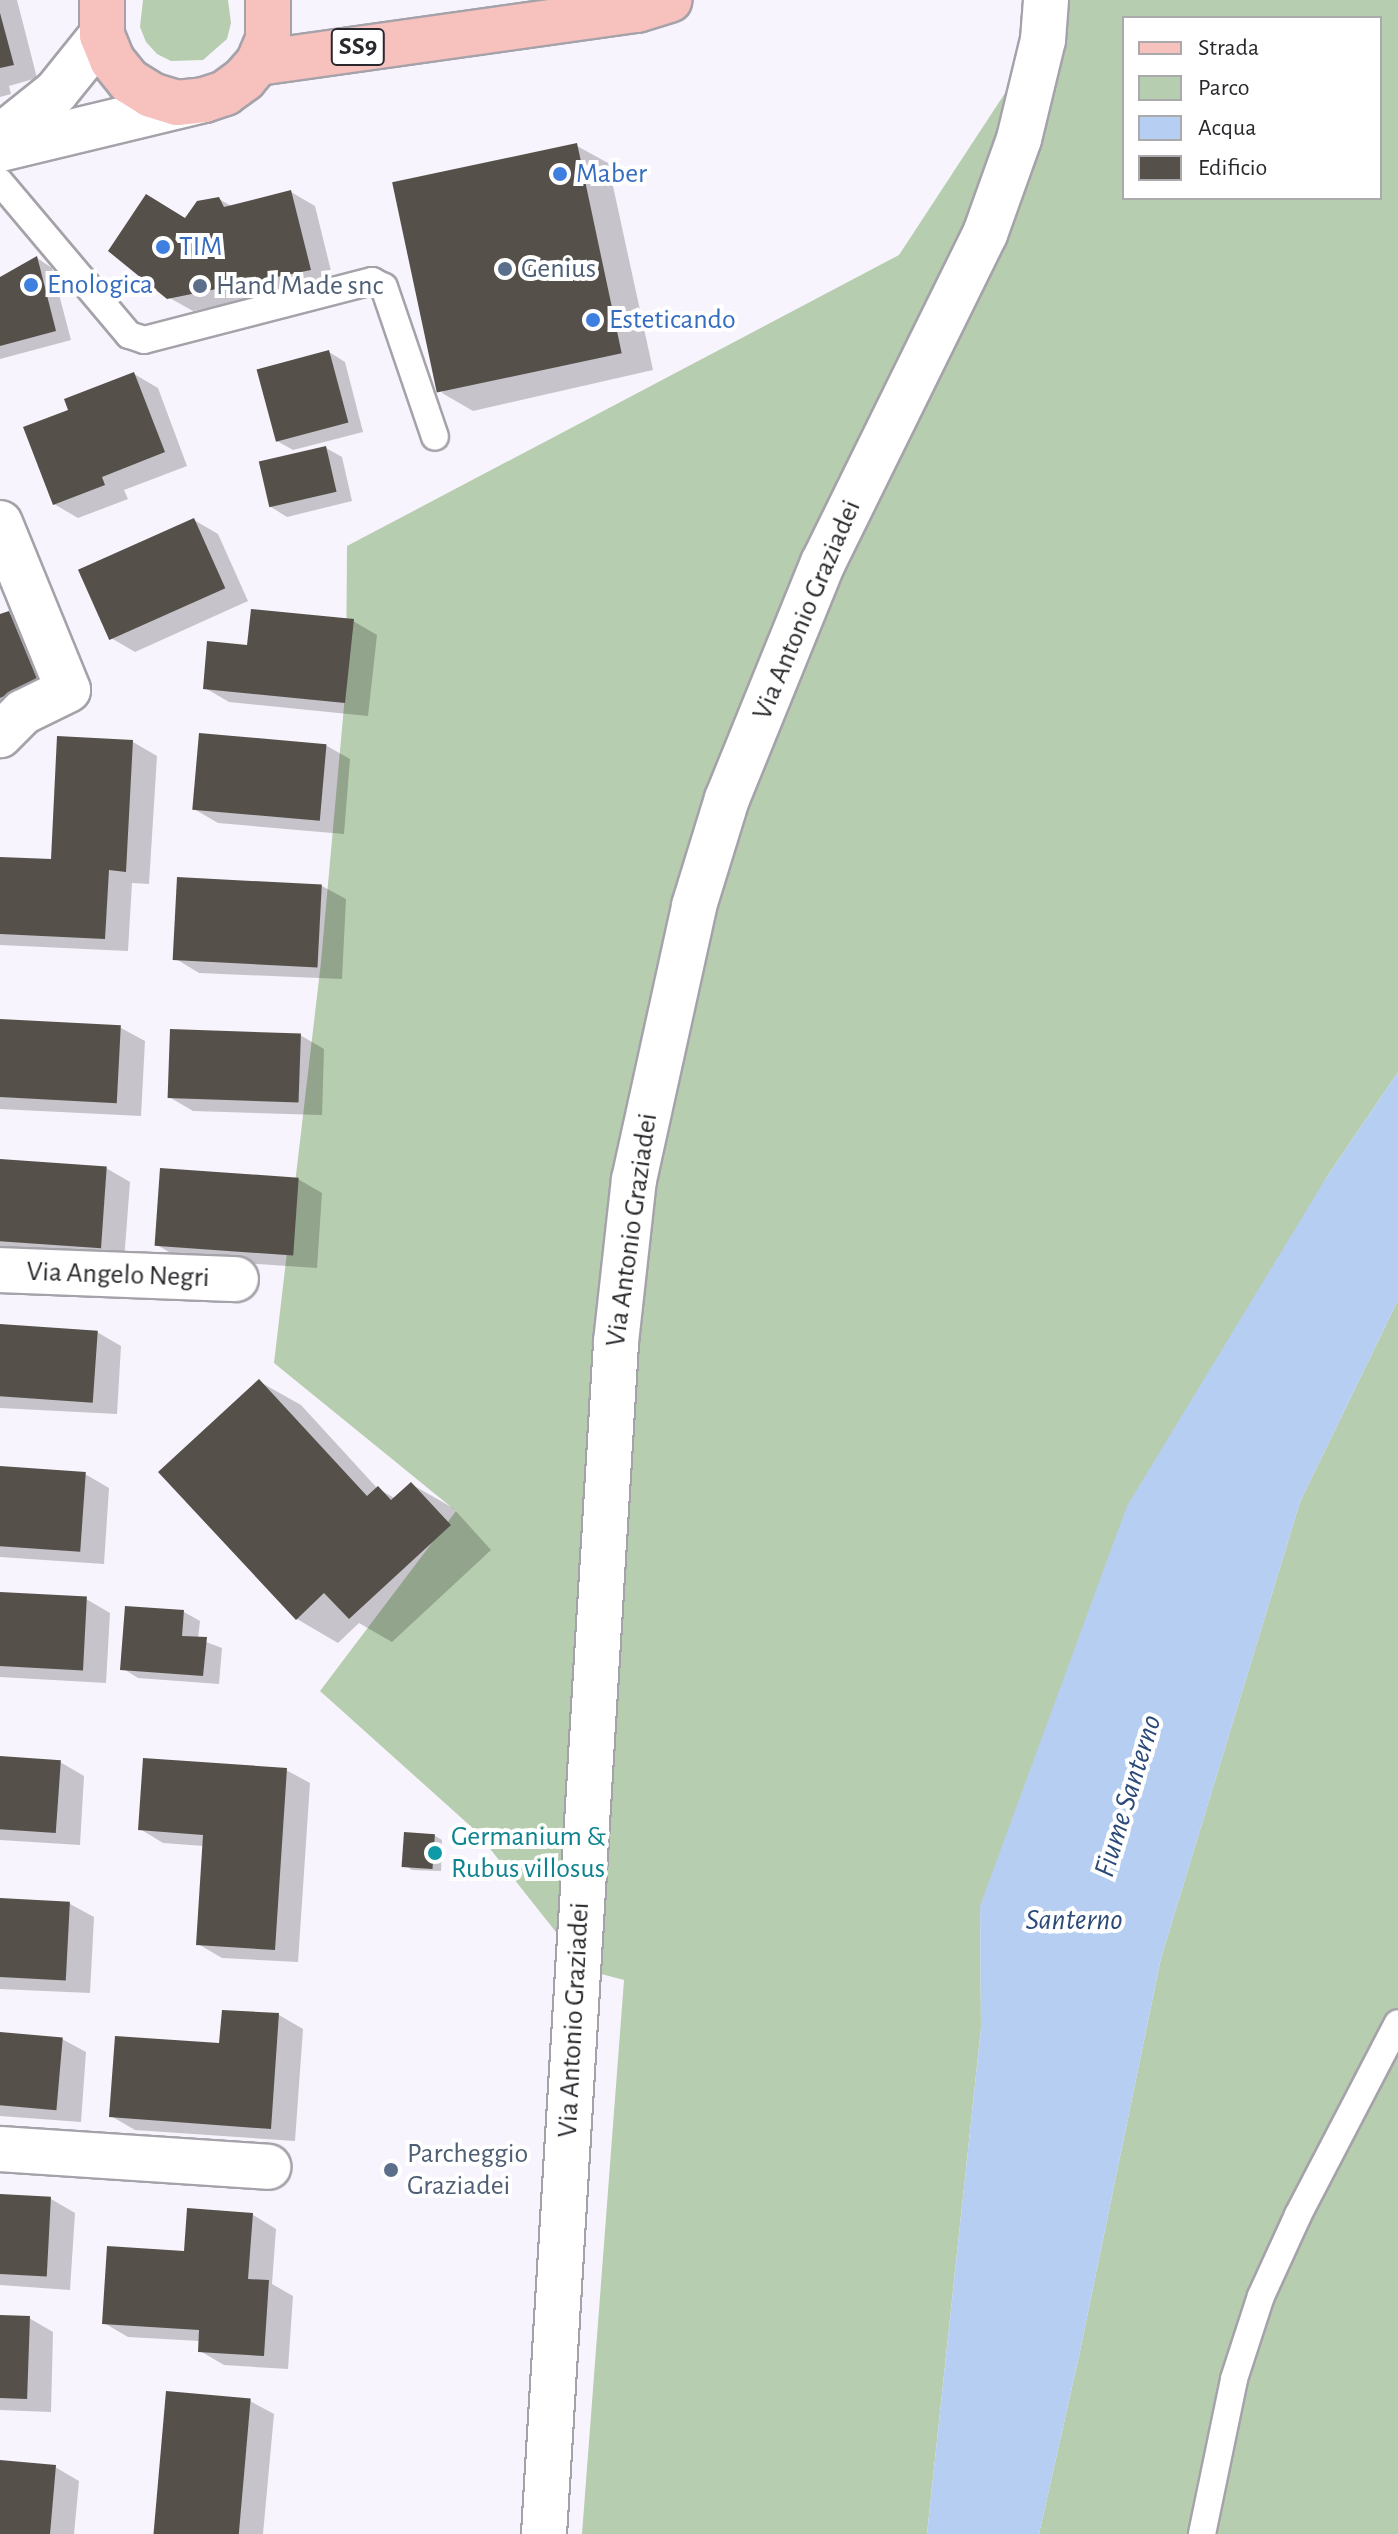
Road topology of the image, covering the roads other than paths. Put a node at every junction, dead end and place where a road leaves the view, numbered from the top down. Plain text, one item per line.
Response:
1 (268, 0) edge
2 (557, 0) edge
3 (669, 0) edge
4 (1046, 0) edge
5 (102, 18) edge
6 (459, 35) junction
7 (258, 63) junction
8 (204, 100) junction
9 (0, 137) edge
10 (0, 149) edge
11 (0, 182) edge
12 (435, 437) dead end
13 (0, 523) edge
14 (12, 724) edge
15 (0, 1270) edge
16 (236, 1279) dead end
17 (1398, 2023) edge
18 (0, 2149) edge
19 (268, 2167) dead end
20 (544, 2534) edge
21 (1202, 2534) edge

1 - 7 main road
2 - 6 main road
3 - 6 main road, SS9
4 - 20 street, Via Antonio Graziadei
5 - 8 main road
5 - 9 street
6 - 7 main road, SS9
7 - 8 main road
8 - 10 street
11 - 12 lane
13 - 14 street
15 - 16 street, Via Angelo Negri
17 - 21 lane
18 - 19 street

